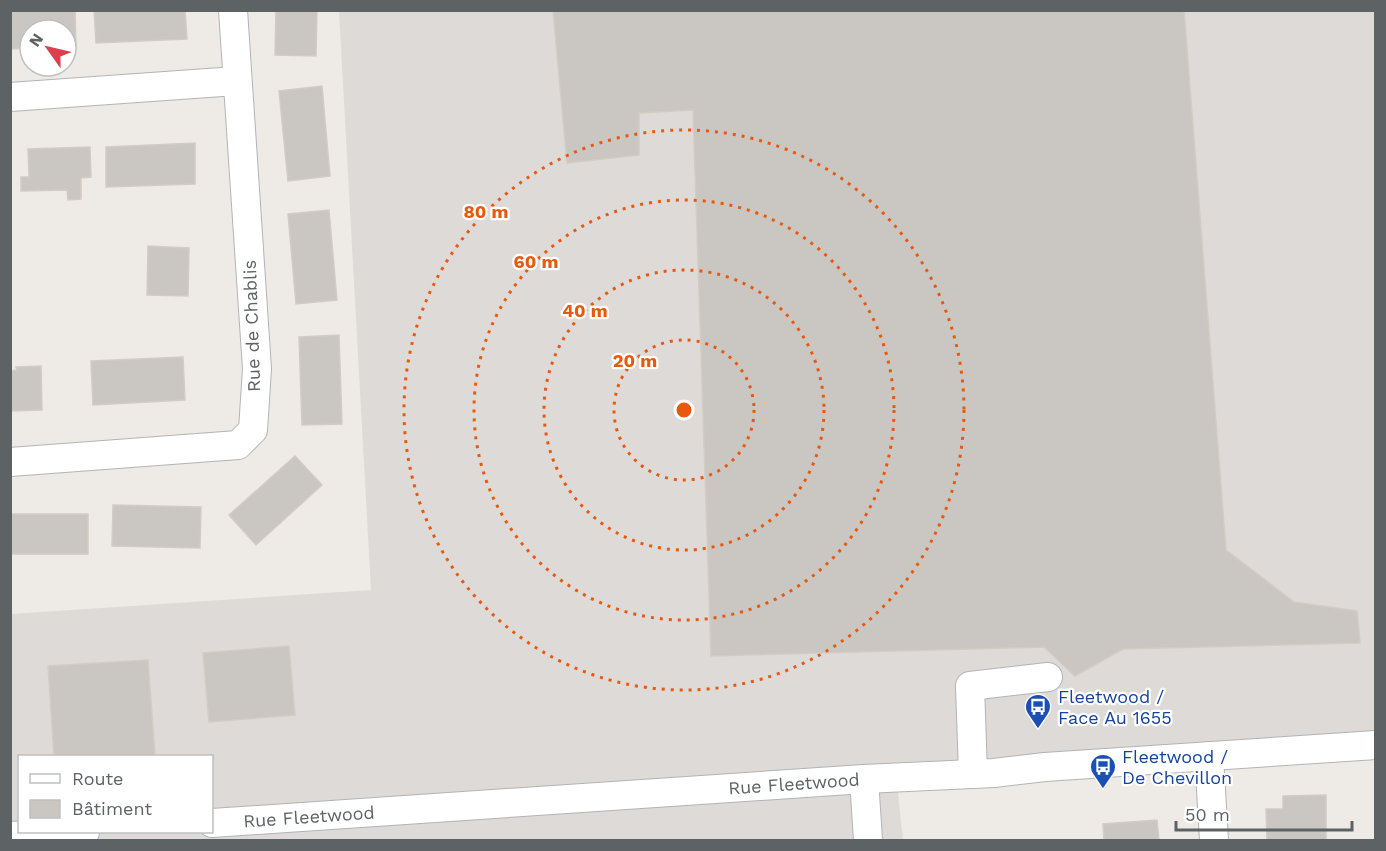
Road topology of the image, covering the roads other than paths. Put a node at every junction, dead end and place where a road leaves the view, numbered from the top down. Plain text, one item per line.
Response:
1 (232, 10) edge
2 (236, 81) junction
3 (10, 97) edge
4 (10, 462) edge
5 (1048, 677) dead end
6 (1376, 745) edge
7 (1209, 756) junction
8 (974, 774) junction
9 (864, 779) junction
10 (213, 823) edge
11 (55, 833) edge
12 (10, 836) edge
13 (868, 840) edge
14 (1214, 840) edge

1 - 2 street, Rue de Chablis
2 - 3 street
2 - 4 street, Rue de Chablis
5 - 8 street
6 - 7 street, Rue Fleetwood
7 - 8 street, Rue Fleetwood
7 - 14 street
8 - 9 street, Rue Fleetwood
9 - 10 street, Rue Fleetwood
9 - 13 street
11 - 12 street

